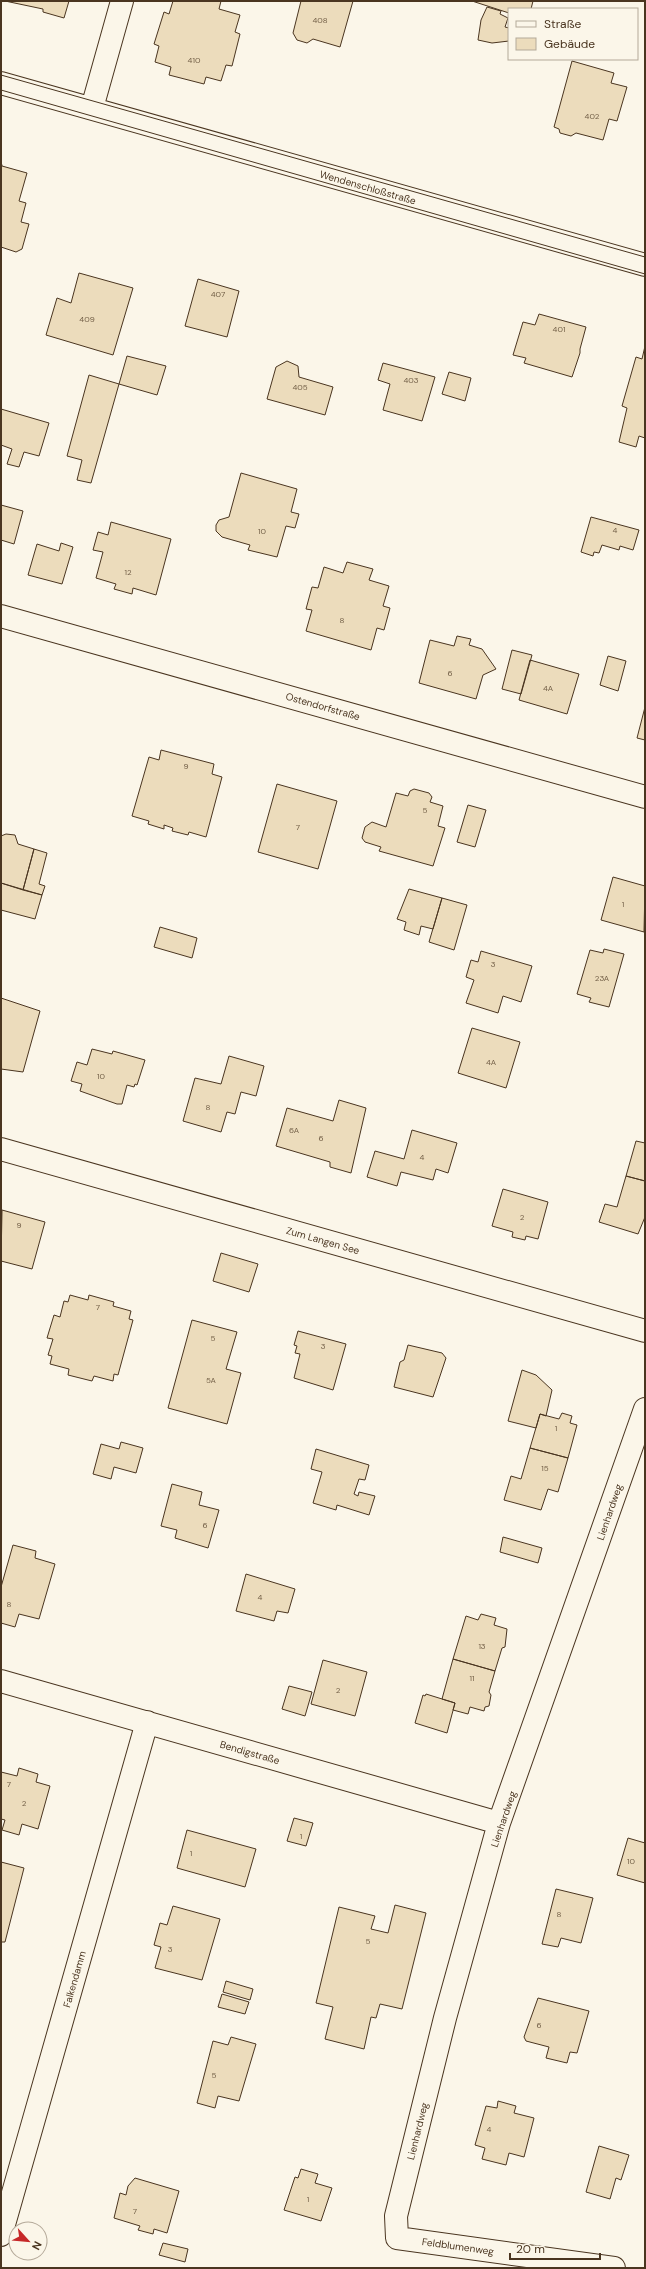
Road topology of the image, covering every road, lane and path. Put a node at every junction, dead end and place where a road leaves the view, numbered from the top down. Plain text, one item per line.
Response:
1 (122, 1) edge
2 (1, 83) edge
3 (92, 108) junction
4 (645, 265) edge
5 (1, 616) edge
6 (645, 797) edge
7 (1, 1149) edge
8 (645, 1331) edge
9 (645, 1409) edge
10 (1, 1681) edge
11 (147, 1722) junction
12 (499, 1824) junction
13 (1, 2235) edge
14 (397, 2238) joint
15 (614, 2268) edge

1 - 3 street
2 - 3 street, Wendenschloßstraße
3 - 4 street, Wendenschloßstraße
5 - 6 street, Ostendorfstraße
7 - 8 street, Zum Langen See
9 - 12 street, Lienhardweg
10 - 11 street, Bendigstraße
11 - 12 street, Bendigstraße
11 - 13 street, Falkendamm
12 - 14 street, Lienhardweg
14 - 15 street, Feldblumenweg

